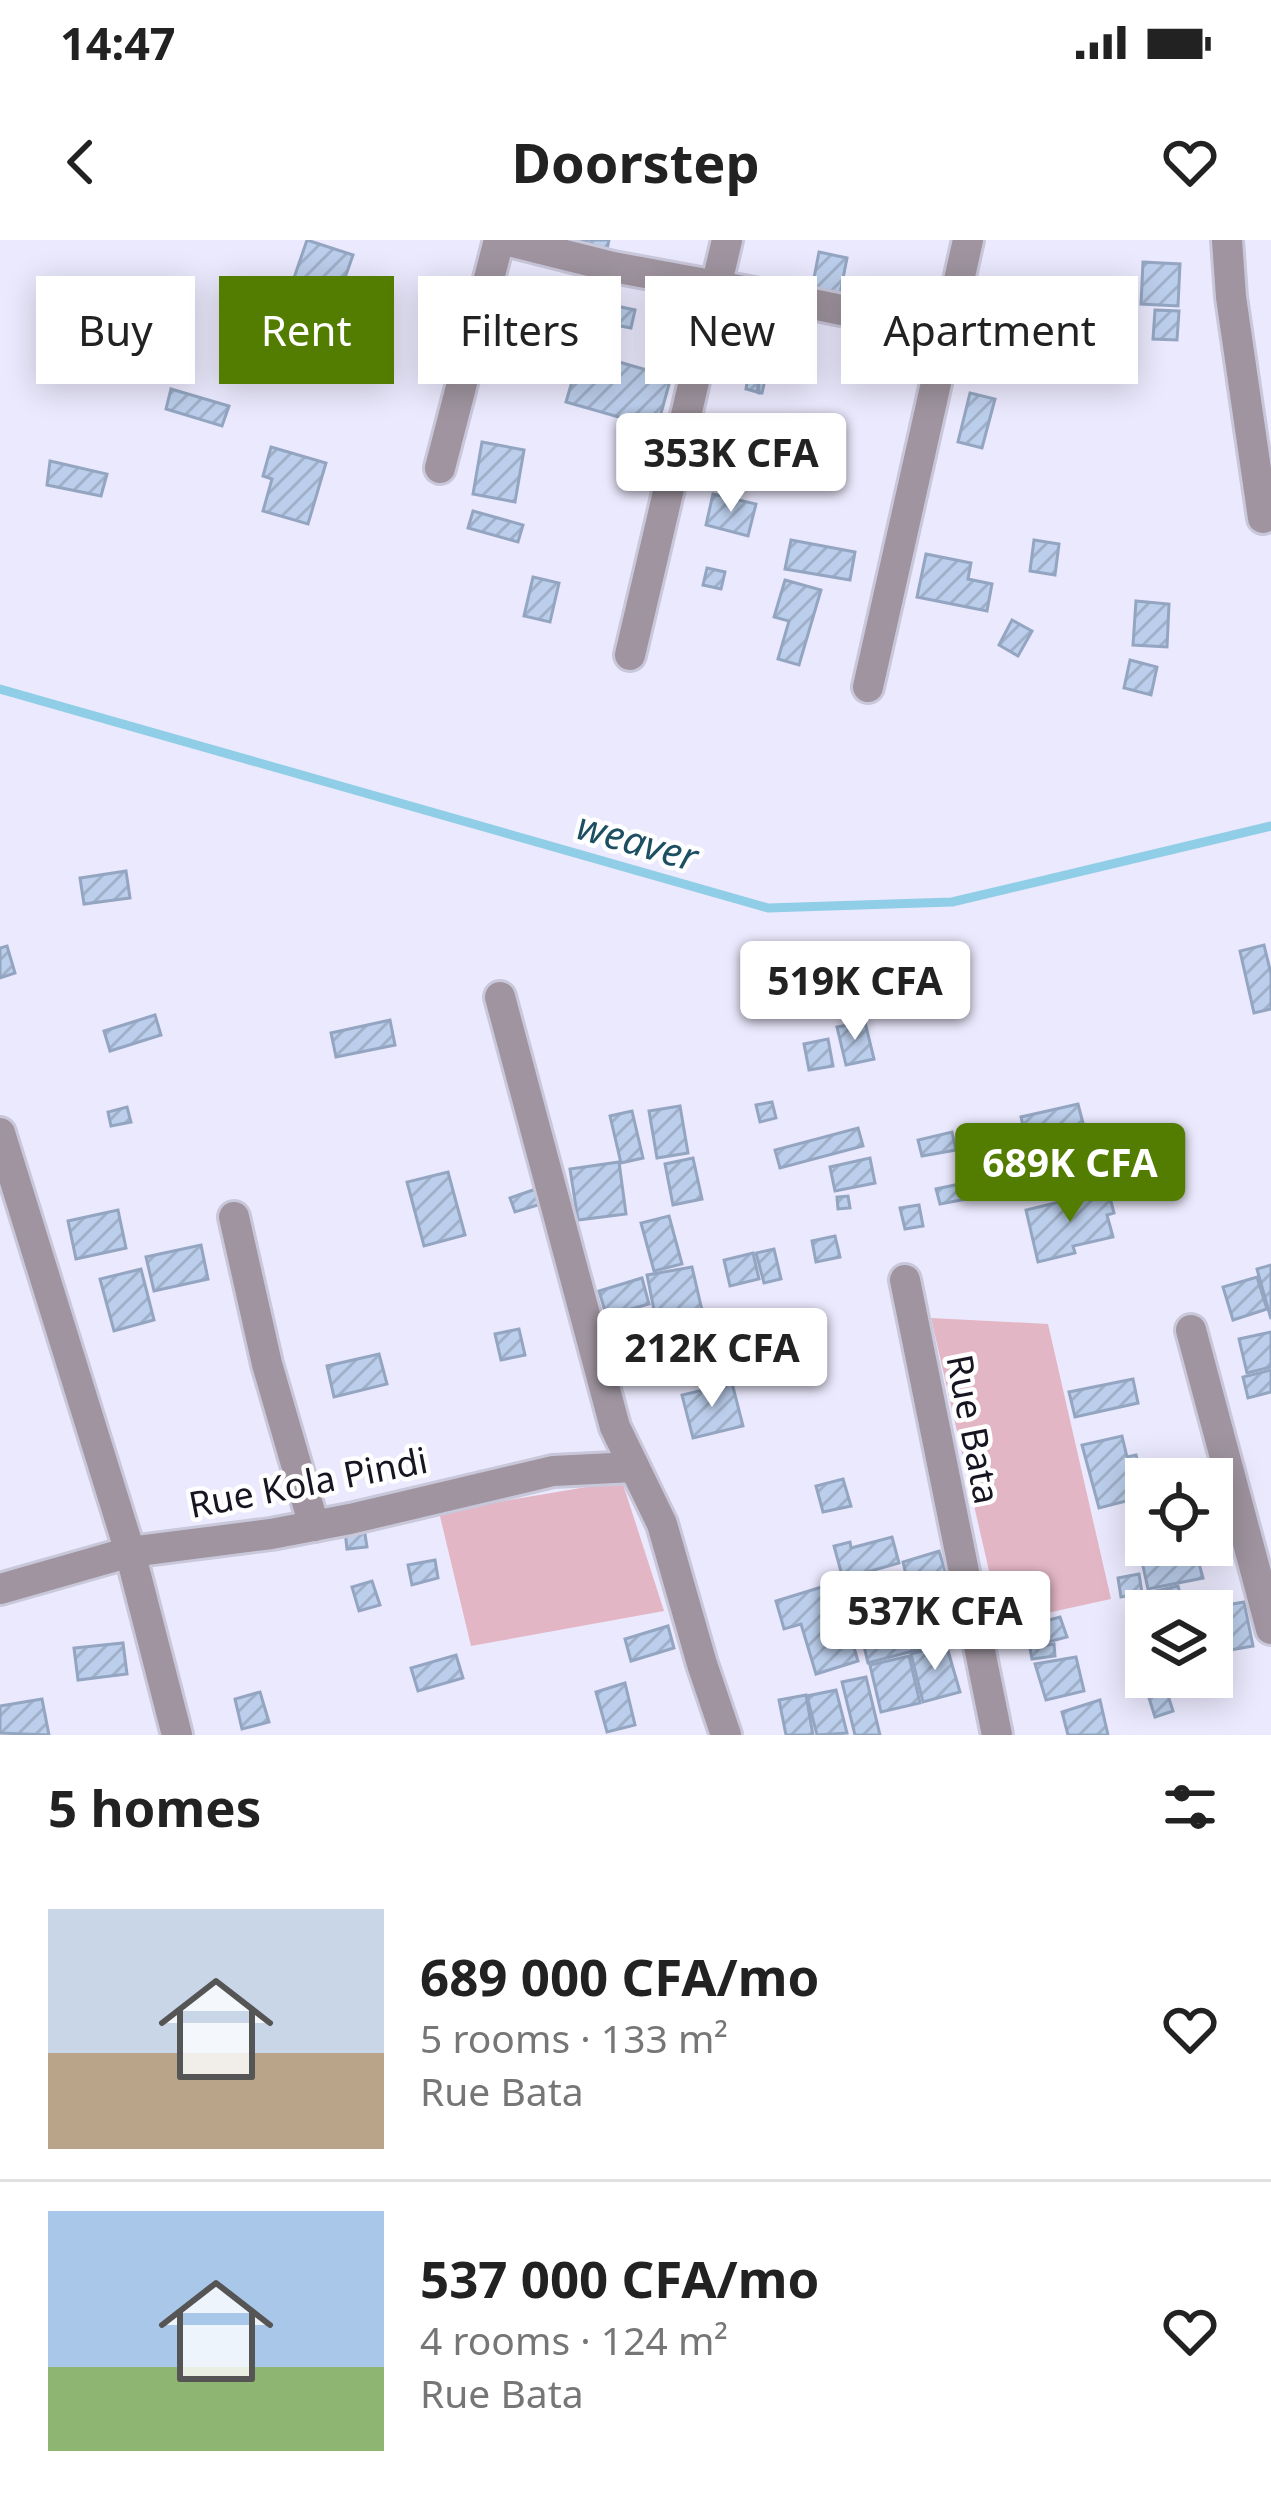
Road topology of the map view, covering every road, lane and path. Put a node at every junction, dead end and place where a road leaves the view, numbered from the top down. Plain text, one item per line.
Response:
1 (502, 240) edge
2 (727, 240) edge
3 (968, 240) edge
4 (1227, 240) edge
5 (662, 276) edge
6 (718, 276) edge
7 (960, 276) edge
8 (693, 384) edge
9 (936, 384) edge
10 (440, 468) dead end
11 (1263, 518) dead end
12 (630, 655) dead end
13 (868, 687) dead end
14 (500, 997) dead end
15 (0, 1133) edge
16 (234, 1217) dead end
17 (905, 1280) dead end
18 (1191, 1330) dead end
19 (634, 1467) junction
20 (314, 1526) junction
21 (130, 1552) junction
22 (0, 1589) edge
23 (1271, 1629) edge
24 (177, 1735) edge
25 (726, 1735) edge
26 (997, 1735) edge

1 - 5 street
1 - 10 street
2 - 6 street
3 - 7 street
4 - 11 street
8 - 12 street
9 - 13 street
14 - 19 street
15 - 21 street
16 - 20 street
17 - 26 street, Rue Bata
18 - 23 street
19 - 20 street, Rue Kola Pindi
19 - 25 street
20 - 21 street, Rue Kola Pindi
21 - 22 street, Rue Kola Pindi
21 - 24 street

